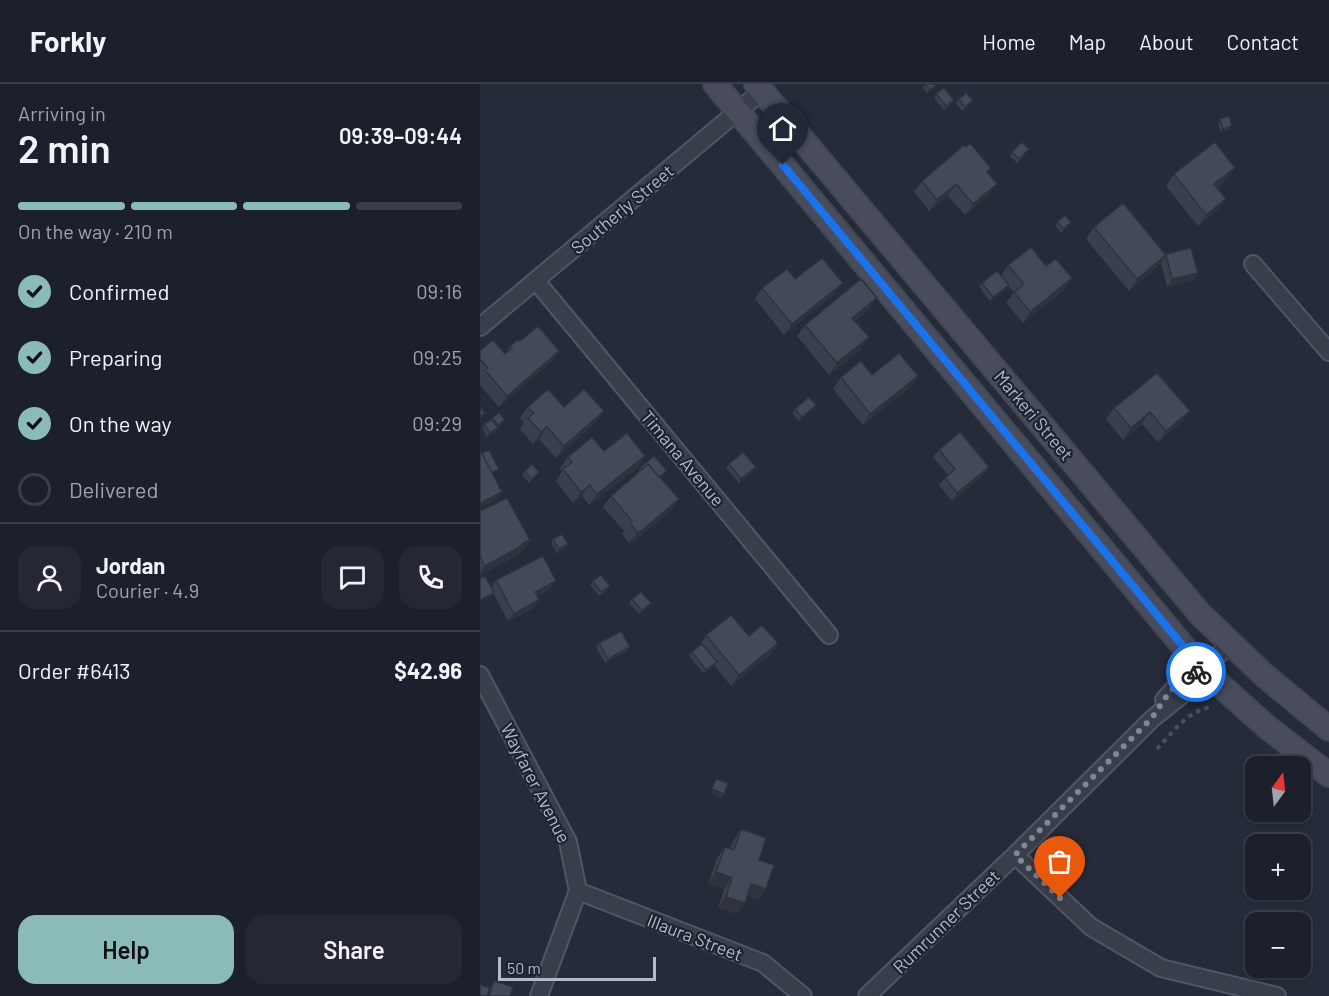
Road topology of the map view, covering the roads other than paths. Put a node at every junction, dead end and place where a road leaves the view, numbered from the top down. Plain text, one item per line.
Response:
1 (716, 84) edge
2 (759, 88) edge
3 (738, 111) junction
4 (1253, 264) dead end
5 (536, 281) junction
6 (480, 327) edge
7 (1329, 352) edge
8 (829, 635) dead end
9 (1231, 644) junction
10 (1202, 669) junction
11 (480, 675) edge
12 (1329, 729) edge
13 (1329, 775) edge
14 (1015, 855) junction
15 (578, 891) junction
16 (539, 996) edge
17 (803, 996) edge
18 (867, 996) edge
19 (1277, 996) edge

1 - 3 main road, Markeri Street
2 - 3 street, Southerly Street
2 - 9 main road, Markeri Street
3 - 5 street, Southerly Street
3 - 10 main road, Markeri Street
4 - 7 street
5 - 6 street, Southerly Street
5 - 8 street, Timana Avenue
9 - 10 street, Rumrunner Street
9 - 12 main road, Markeri Street
10 - 13 main road, Markeri Street
10 - 14 street, Rumrunner Street
11 - 15 street, Wayfarer Avenue
14 - 18 street, Rumrunner Street
14 - 19 street
15 - 16 street
15 - 17 street, Illaura Street

